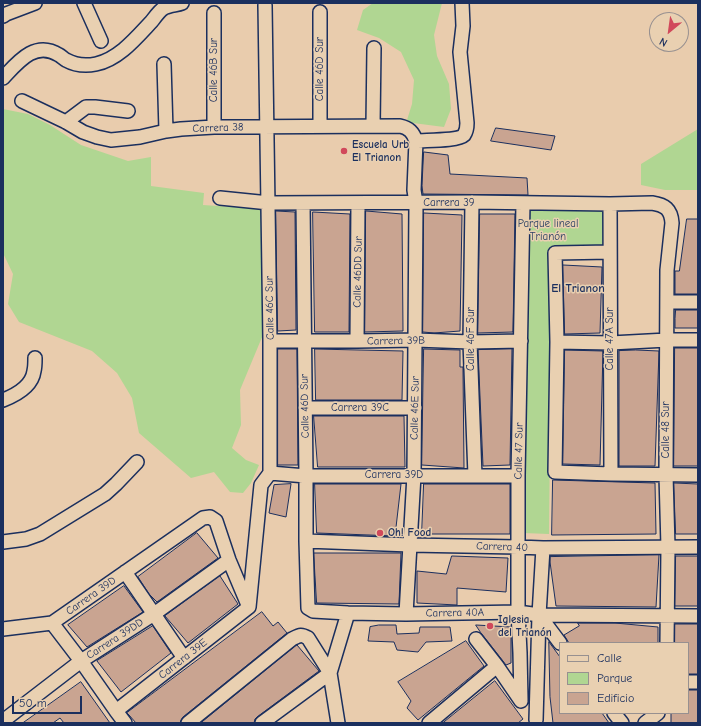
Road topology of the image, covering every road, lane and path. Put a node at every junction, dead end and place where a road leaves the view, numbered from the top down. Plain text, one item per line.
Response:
1 (35, 3) edge
2 (84, 3) edge
3 (182, 3) edge
4 (462, 3) edge
5 (265, 5) dead end
6 (320, 12) dead end
7 (214, 13) dead end
8 (3, 16) edge
9 (101, 41) dead end
10 (374, 48) dead end
11 (164, 64) dead end
12 (3, 78) edge
13 (22, 101) dead end
14 (128, 111) dead end
15 (66, 122) junction
16 (373, 125) junction
17 (267, 126) junction
18 (320, 126) junction
19 (214, 127) junction
20 (166, 131) junction
21 (416, 141) junction
22 (220, 198) dead end
23 (472, 202) junction
24 (268, 203) junction
25 (303, 203) junction
26 (358, 203) junction
27 (416, 203) junction
28 (523, 203) junction
29 (610, 204) junction
30 (671, 216) joint
31 (610, 252) junction
32 (667, 302) junction
33 (698, 302) edge
34 (416, 340) junction
35 (667, 340) junction
36 (698, 340) edge
37 (270, 341) junction
38 (304, 341) junction
39 (521, 341) junction
40 (357, 342) junction
41 (470, 342) junction
42 (557, 342) junction
43 (610, 343) junction
44 (35, 358) dead end
45 (3, 400) edge
46 (306, 408) junction
47 (415, 408) junction
48 (137, 462) dead end
49 (270, 473) junction
50 (611, 474) junction
51 (414, 475) junction
52 (666, 475) junction
53 (698, 475) edge
54 (306, 476) junction
55 (475, 476) junction
56 (518, 476) junction
57 (306, 541) junction
58 (3, 542) edge
59 (410, 545) junction
60 (518, 546) junction
61 (668, 547) junction
62 (698, 547) edge
63 (543, 548) junction
64 (228, 560) junction
65 (125, 572) junction
66 (249, 607) junction
67 (308, 608) joint
68 (518, 612) junction
69 (348, 613) junction
70 (154, 614) junction
71 (406, 614) junction
72 (539, 615) junction
73 (666, 616) junction
74 (698, 616) edge
75 (52, 623) junction
76 (3, 629) edge
77 (476, 639) dead end
78 (559, 642) edge
79 (667, 642) edge
80 (184, 658) junction
81 (81, 661) junction
82 (497, 666) junction
83 (330, 673) junction
84 (521, 700) junction
85 (116, 712) junction
86 (615, 714) edge
87 (657, 714) edge
88 (3, 721) edge
89 (535, 722) edge
90 (126, 723) edge
91 (188, 723) edge
92 (262, 723) edge
93 (338, 723) edge
94 (429, 723) edge
95 (622, 723) edge
96 (644, 723) edge

1 - 8 street
2 - 9 street
3 - 12 street
4 - 21 street
5 - 17 street, Calle 46C Sur
6 - 18 street, Calle 46D Sur
7 - 19 street, Calle 46B Sur
10 - 16 street
11 - 20 street
13 - 15 street, Carrera 38
14 - 15 street
15 - 20 street, Carrera 38
16 - 18 street, Carrera 38
16 - 21 street, Carrera 38
17 - 18 street, Carrera 38
17 - 19 street, Carrera 38
17 - 24 street, Calle 46C Sur
19 - 20 street, Carrera 38
21 - 27 street
22 - 24 street, Carrera 39
23 - 27 street, Carrera 39
23 - 28 street, Carrera 39
23 - 41 street, Calle 46F Sur
24 - 25 street, Carrera 39
24 - 37 street, Calle 46C Sur
25 - 26 street, Carrera 39
25 - 38 street, Calle 46D Sur
26 - 27 street, Carrera 39
26 - 40 street, Calle 46DD Sur
27 - 34 street, Calle 46E Sur
28 - 29 street, Carrera 39
28 - 39 street, Calle 47 Sur
29 - 30 street, Carrera 39
29 - 31 street, Calle 47A Sur
30 - 32 street, Calle 48 Sur
31 - 42 street
31 - 43 street, Calle 47A Sur
32 - 33 street
32 - 35 street, Calle 48 Sur
34 - 40 street, Carrera 39B
34 - 41 street, Carrera 39B
34 - 47 street, Calle 46E Sur
35 - 36 street
35 - 43 street
35 - 52 street, Calle 48 Sur
37 - 38 street, Carrera 39B
37 - 49 street, Calle 46C Sur
38 - 40 street, Carrera 39B
38 - 46 street, Calle 46D Sur
39 - 41 street, Carrera 39B
39 - 56 street, Calle 47 Sur
41 - 55 street, Calle 46F Sur
42 - 43 street
42 - 50 street
43 - 50 street, Calle 47A Sur
44 - 45 street
46 - 47 street, Carrera 39C
46 - 54 street, Calle 46D Sur
47 - 51 street, Calle 46E Sur
48 - 58 street
49 - 54 street, Carrera 39D
49 - 66 street, Calle 46C Sur
50 - 52 street
51 - 54 street, Carrera 39D
51 - 55 street, Carrera 39D
51 - 59 street, Calle 46E Sur
52 - 53 street
52 - 61 street, Calle 48 Sur
54 - 57 street, Calle 46D Sur
55 - 56 street, Carrera 39D
56 - 60 street, Calle 47 Sur
57 - 59 street, Carrera 40
57 - 67 street, Calle 46D Sur
59 - 60 street, Carrera 40
59 - 71 street, Calle 46E Sur
60 - 63 street, Carrera 40
60 - 68 street, Calle 47 Sur
61 - 62 street, Carrera 40
61 - 63 street, Carrera 40
61 - 73 street, Calle 48 Sur
63 - 72 street
64 - 65 street, Carrera 39D
64 - 66 street
64 - 70 street, Carrera 39DD
65 - 70 street
65 - 75 street, Carrera 39D
66 - 80 street, Carrera 39E
67 - 69 street, Carrera 40A
68 - 71 street, Carrera 40A
68 - 72 street, Carrera 40A
68 - 84 street, Calle 47 Sur
69 - 71 street, Carrera 40A
69 - 83 street
70 - 80 street
70 - 81 street, Carrera 39DD
72 - 73 street, Carrera 40A
72 - 78 street
72 - 89 street
73 - 74 street, Carrera 40A
73 - 79 street, Calle 48 Sur
75 - 76 street, Carrera 39D
75 - 81 street
77 - 82 street
80 - 85 street, Carrera 39E
81 - 85 street
81 - 88 street, Carrera 39DD
82 - 84 street
82 - 94 street
83 - 91 street
83 - 92 street
83 - 93 street
84 - 89 street
85 - 90 street
86 - 95 street
87 - 96 street

